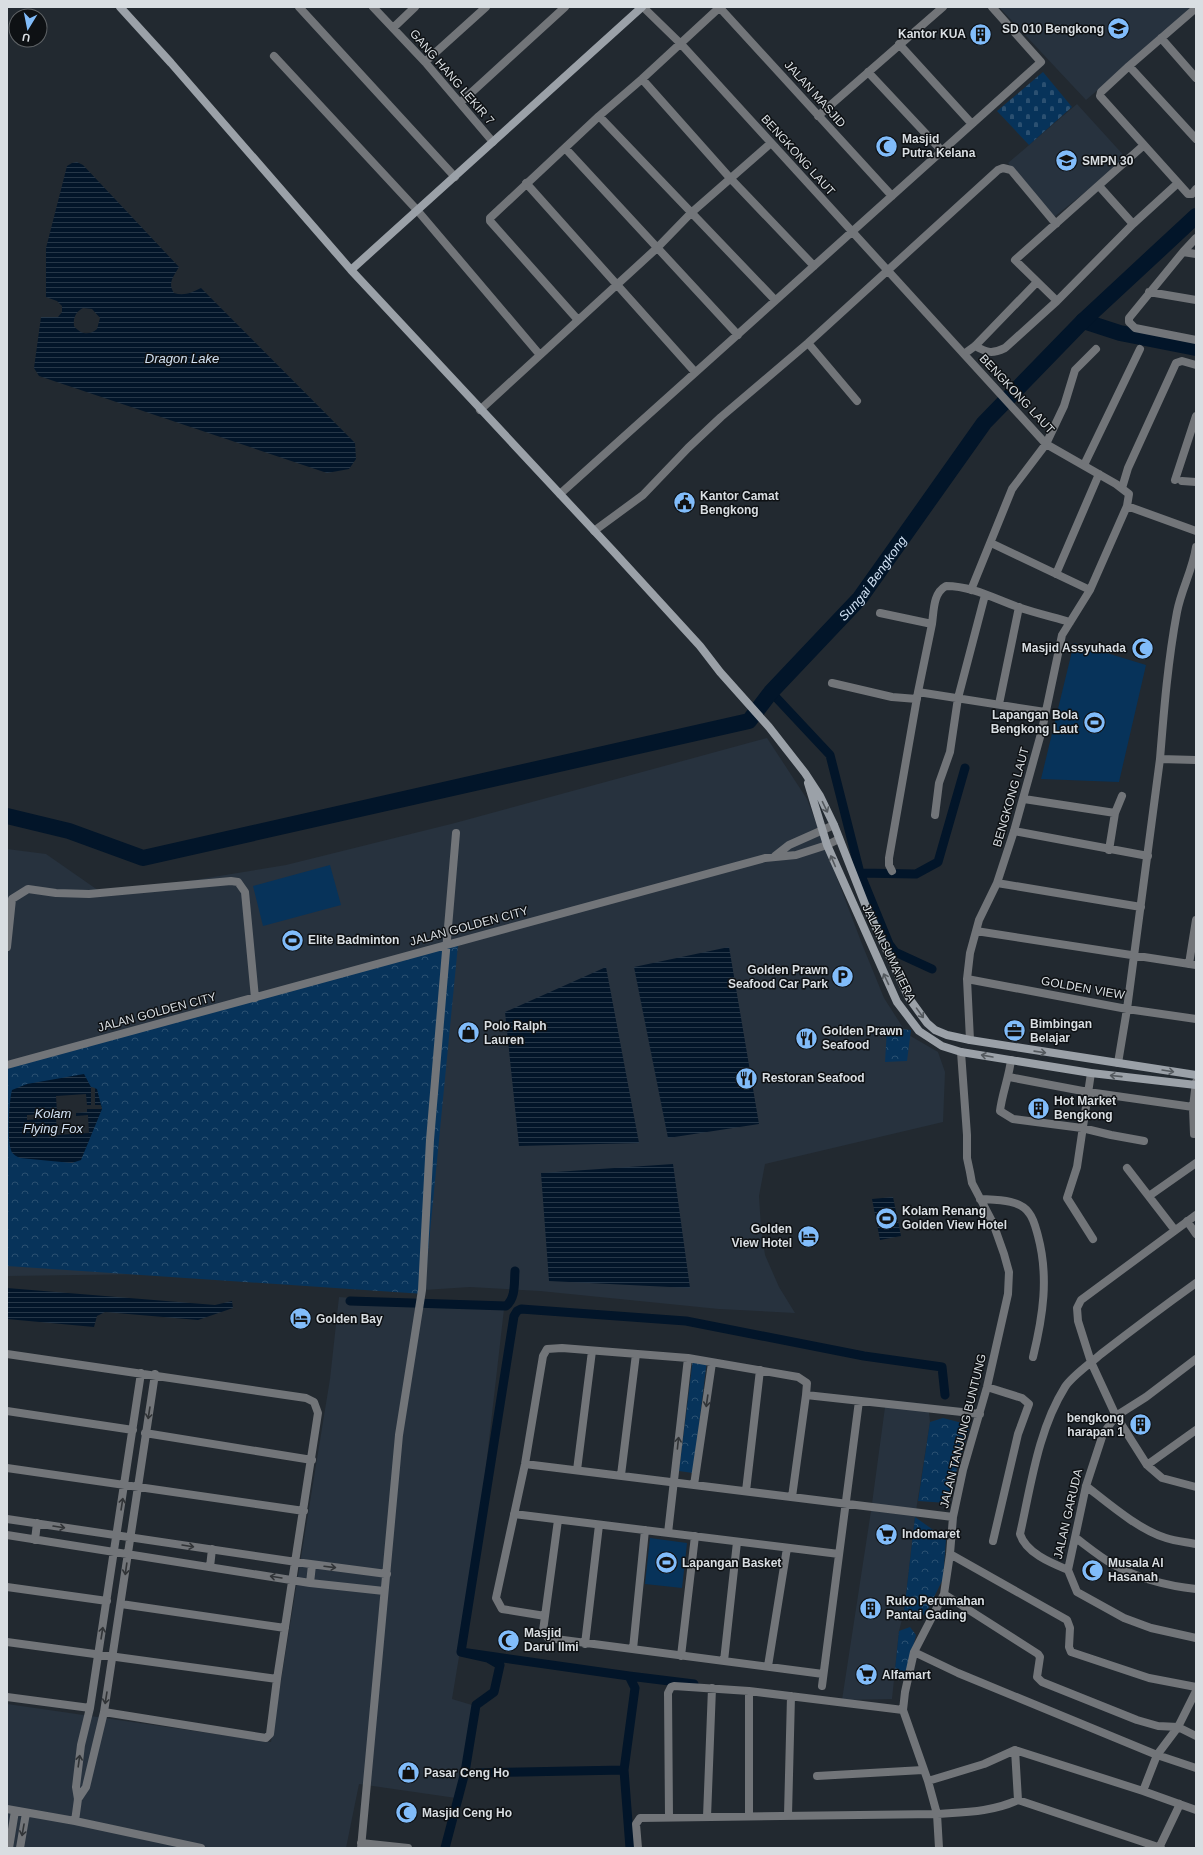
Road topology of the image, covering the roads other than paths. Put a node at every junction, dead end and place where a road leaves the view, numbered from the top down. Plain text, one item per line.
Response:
1 (120, 7) edge
2 (299, 7) edge
3 (373, 7) edge
4 (415, 7) edge
5 (486, 7) edge
6 (565, 7) edge
7 (643, 7) edge
8 (720, 7) edge
9 (943, 7) edge
10 (992, 7) edge
11 (1196, 9) edge
12 (393, 28) junction
13 (1160, 38) junction
14 (681, 44) junction
15 (899, 44) junction
16 (274, 56) dead end
17 (425, 62) junction
18 (1129, 66) junction
19 (868, 72) junction
20 (1196, 78) edge
21 (642, 79) junction
22 (460, 103) junction
23 (599, 116) junction
24 (818, 116) junction
25 (972, 124) junction
26 (1196, 139) edge
27 (493, 142) junction
28 (771, 143) junction
29 (1144, 145) junction
30 (565, 148) junction
31 (942, 151) junction
32 (455, 177) junction
33 (730, 178) junction
34 (526, 183) junction
35 (1178, 183) junction
36 (1099, 186) junction
37 (1196, 189) edge
38 (892, 196) junction
39 (418, 210) junction
40 (691, 213) junction
41 (1056, 224) junction
42 (1133, 224) junction
43 (852, 232) junction
44 (1196, 238) edge
45 (657, 248) junction
46 (1183, 252) junction
47 (1196, 254) edge
48 (814, 266) junction
49 (351, 270) junction
50 (888, 270) junction
51 (1037, 282) junction
52 (618, 284) junction
53 (1149, 292) junction
54 (775, 300) junction
55 (1196, 300) edge
56 (1057, 301) junction
57 (578, 320) junction
58 (738, 335) junction
59 (1196, 340) edge
60 (808, 343) junction
61 (975, 346) junction
62 (1096, 349) dead end
63 (1140, 350) dead end
64 (964, 354) junction
65 (540, 355) junction
66 (1196, 364) edge
67 (695, 372) junction
68 (857, 401) dead end
69 (480, 410) junction
70 (1196, 416) edge
71 (1046, 444) junction
72 (1084, 465) junction
73 (1099, 474) junction
74 (1196, 482) edge
75 (1122, 488) junction
76 (560, 494) junction
77 (1127, 506) junction
78 (594, 531) junction
79 (1196, 531) edge
80 (991, 543) junction
81 (1196, 547) edge
82 (1056, 574) junction
83 (971, 590) junction
84 (1090, 590) junction
85 (985, 595) junction
86 (1019, 607) junction
87 (880, 613) dead end
88 (1070, 622) junction
89 (932, 624) junction
90 (832, 683) dead end
91 (917, 696) junction
92 (958, 698) junction
93 (1000, 704) junction
94 (1045, 712) junction
95 (1160, 759) junction
96 (1196, 760) edge
97 (805, 773) junction
98 (1122, 796) dead end
99 (1024, 799) junction
100 (1115, 813) junction
101 (934, 815) dead end
102 (834, 825) junction
103 (823, 829) junction
104 (1014, 831) junction
105 (456, 833) dead end
106 (839, 839) junction
107 (827, 845) junction
108 (1109, 850) junction
109 (775, 856) junction
110 (1148, 856) junction
111 (892, 871) dead end
112 (997, 884) junction
113 (1141, 907) junction
114 (1196, 920) edge
115 (976, 931) junction
116 (446, 945) junction
117 (7, 947) edge
118 (1134, 954) junction
119 (1193, 964) edge
120 (967, 979) junction
121 (255, 998) junction
122 (1127, 1009) junction
123 (1196, 1019) edge
124 (970, 1040) junction
125 (961, 1052) junction
126 (1011, 1060) junction
127 (1118, 1063) junction
128 (7, 1065) edge
129 (1091, 1073) junction
130 (1196, 1075) edge
131 (1009, 1077) junction
132 (1196, 1084) edge
133 (1088, 1092) junction
134 (1193, 1107) junction
135 (1082, 1128) junction
136 (1194, 1134) dead end
137 (1144, 1141) dead end
138 (1196, 1163) edge
139 (1127, 1168) dead end
140 (1149, 1196) junction
141 (980, 1199) junction
142 (1196, 1215) edge
143 (1187, 1221) junction
144 (1174, 1229) junction
145 (1196, 1234) edge
146 (1093, 1239) dead end
147 (1196, 1283) edge
148 (592, 1351) junction
149 (7, 1354) edge
150 (636, 1354) junction
151 (1033, 1357) dead end
152 (688, 1358) junction
153 (1196, 1359) edge
154 (1091, 1362) junction
155 (712, 1363) junction
156 (760, 1370) junction
157 (141, 1373) junction
158 (155, 1374) junction
159 (987, 1387) junction
160 (806, 1396) junction
161 (859, 1401) junction
162 (7, 1411) edge
163 (980, 1414) junction
164 (1116, 1416) junction
165 (133, 1430) junction
166 (1195, 1431) edge
167 (145, 1433) junction
168 (312, 1460) junction
169 (525, 1464) junction
170 (1148, 1465) junction
171 (7, 1468) edge
172 (577, 1470) junction
173 (621, 1476) junction
174 (674, 1482) junction
175 (125, 1484) junction
176 (694, 1485) junction
177 (138, 1486) junction
178 (1086, 1486) junction
179 (1196, 1487) edge
180 (746, 1491) junction
181 (792, 1497) junction
182 (846, 1504) junction
183 (304, 1511) junction
184 (514, 1514) junction
185 (953, 1517) junction
186 (7, 1519) edge
187 (558, 1520) junction
188 (37, 1523) junction
189 (599, 1525) junction
190 (645, 1530) junction
191 (668, 1533) junction
192 (117, 1535) junction
193 (7, 1536) edge
194 (695, 1536) junction
195 (130, 1537) junction
196 (1076, 1538) junction
197 (35, 1540) junction
198 (993, 1541) dead end
199 (737, 1542) junction
200 (1196, 1544) edge
201 (788, 1548) junction
202 (212, 1550) junction
203 (115, 1552) junction
204 (128, 1554) junction
205 (839, 1554) junction
206 (950, 1554) junction
207 (296, 1562) junction
208 (312, 1565) junction
209 (210, 1567) junction
210 (1068, 1570) junction
211 (387, 1574) junction
212 (293, 1580) junction
213 (310, 1583) junction
214 (7, 1587) edge
215 (1196, 1589) edge
216 (384, 1591) junction
217 (944, 1594) junction
218 (107, 1601) junction
219 (120, 1604) junction
220 (545, 1616) junction
221 (285, 1628) junction
222 (1196, 1638) edge
223 (7, 1642) edge
224 (585, 1644) junction
225 (633, 1649) junction
226 (914, 1652) junction
227 (99, 1654) junction
228 (112, 1656) junction
229 (681, 1656) junction
230 (724, 1661) junction
231 (768, 1666) junction
232 (823, 1674) junction
233 (277, 1679) junction
234 (822, 1686) dead end
235 (1196, 1687) edge
236 (712, 1688) junction
237 (749, 1691) junction
238 (1196, 1691) edge
239 (792, 1696) junction
240 (7, 1697) edge
241 (90, 1708) junction
242 (903, 1710) junction
243 (104, 1712) junction
244 (1178, 1727) junction
245 (1196, 1736) edge
246 (81, 1745) junction
247 (94, 1748) junction
248 (1015, 1750) junction
249 (1158, 1755) junction
250 (1196, 1768) edge
251 (923, 1770) junction
252 (817, 1776) dead end
253 (928, 1781) junction
254 (1142, 1791) junction
255 (78, 1799) junction
256 (1018, 1800) junction
257 (1180, 1804) junction
258 (11, 1810) edge
259 (1196, 1810) edge
260 (26, 1813) junction
261 (936, 1814) junction
262 (788, 1815) junction
263 (749, 1816) junction
264 (669, 1817) junction
265 (707, 1817) junction
266 (75, 1821) junction
267 (361, 1845) edge
268 (9, 1848) edge
269 (20, 1848) edge
270 (201, 1848) edge
271 (408, 1848) edge
272 (638, 1848) edge
273 (940, 1848) edge
274 (1160, 1848) edge

1 - 49 main road, JALAN SUMATERA
2 - 32 street
3 - 12 street, GANG HANG LEKIR 7
4 - 12 street
5 - 17 street
6 - 22 street
7 - 14 street, BENGKONG LAUT
7 - 27 main road
8 - 14 street
8 - 24 street, JALAN MASJID
9 - 15 street
10 - 25 street
11 - 13 street
12 - 17 street, GANG HANG LEKIR 7
13 - 18 street
13 - 20 street
14 - 21 street
14 - 28 street, BENGKONG LAUT
15 - 19 street
15 - 25 street
16 - 39 street
17 - 22 street, GANG HANG LEKIR 7
18 - 26 street
18 - 29 street
19 - 24 street
19 - 31 street
21 - 23 street
21 - 33 street
22 - 27 street, GANG HANG LEKIR 7
23 - 30 street
23 - 40 street
24 - 38 street, JALAN MASJID
25 - 31 street
27 - 32 main road
28 - 33 street
28 - 43 street, BENGKONG LAUT
29 - 35 street
29 - 36 street
30 - 34 street
30 - 45 street
31 - 38 street
32 - 39 main road
33 - 40 street
33 - 48 street
34 - 52 street
34 - 57 street
35 - 37 street
35 - 42 street
36 - 41 street
36 - 42 street
38 - 43 street
39 - 49 main road
39 - 65 street
40 - 45 street
40 - 54 street
41 - 50 street
41 - 51 street
42 - 56 street
43 - 48 street
43 - 50 street, BENGKONG LAUT
44 - 46 street
45 - 52 street
45 - 58 street
46 - 47 street
46 - 53 street
48 - 54 street
49 - 69 main road, JALAN SUMATERA
50 - 60 street
50 - 64 street, BENGKONG LAUT
51 - 56 street
51 - 61 street
52 - 57 street
52 - 67 street
53 - 55 street
53 - 59 street
54 - 58 street
56 - 61 street
57 - 65 street
58 - 67 street
60 - 68 street
60 - 78 street
61 - 64 street
62 - 71 street
63 - 72 street
64 - 71 street, BENGKONG LAUT
65 - 69 street
66 - 75 street
67 - 76 street
69 - 76 main road, JALAN SUMATERA
70 - 74 street
71 - 72 street, BENGKONG LAUT
71 - 80 street
72 - 73 street, BENGKONG LAUT
73 - 75 street, BENGKONG LAUT
73 - 82 street
75 - 77 street
76 - 78 main road, JALAN SUMATERA
77 - 79 street
77 - 84 street, BENGKONG LAUT
78 - 97 main road, JALAN SUMATERA
80 - 82 street
80 - 83 street
81 - 95 street
82 - 84 street
83 - 85 street
83 - 89 street
84 - 88 street, BENGKONG LAUT
85 - 86 street
85 - 92 street
86 - 88 street
86 - 93 street
87 - 89 street
88 - 94 street, BENGKONG LAUT
89 - 91 street
90 - 91 street
91 - 92 street
91 - 111 street
92 - 93 street
92 - 101 street
93 - 94 street
94 - 99 street, BENGKONG LAUT
95 - 96 street
95 - 110 street
97 -> 102 main road, JALAN SUMATERA
97 - 103 main road, JALAN SUMATERA
98 - 100 street
99 - 100 street
99 - 104 street, BENGKONG LAUT
100 - 108 street
102 - 103 street, JALAN GOLDEN CITY
102 - 106 main road, JALAN SUMATERA
103 - 107 main road, JALAN SUMATERA
103 - 109 street, JALAN GOLDEN CITY
104 - 108 street
104 - 112 street, BENGKONG LAUT
105 - 116 street
106 - 107 street, JALAN GOLDEN CITY
106 -> 124 main road, JALAN SUMATERA
107 - 109 street, JALAN GOLDEN CITY
125 -> 107 main road, JALAN SUMATERA
108 - 110 street
109 - 116 street, JALAN GOLDEN CITY
110 - 113 street
112 - 113 street
112 - 115 street, BENGKONG LAUT
113 - 118 street
114 - 119 street
115 - 118 street
115 - 120 street, BENGKONG LAUT
116 - 121 street, JALAN GOLDEN CITY
116 - 211 street
117 - 121 street
118 - 119 street
118 - 122 street
120 - 122 street, GOLDEN VIEW
120 - 124 street, BENGKONG LAUT
121 - 128 street, JALAN GOLDEN CITY
122 - 123 street, GOLDEN VIEW
122 - 127 street
124 -> 127 main road, JALAN SUMATERA
126 -> 125 main road, JALAN SUMATERA
125 - 141 street, JALAN TANJUNG BUNTUNG
126 - 129 main road, JALAN SUMATERA
126 - 131 street
127 -> 130 main road, JALAN SUMATERA
132 -> 129 main road, JALAN SUMATERA
129 - 133 street
131 - 133 street
131 - 135 street
132 - 134 street
133 - 134 street
133 - 135 street
134 - 136 street
135 - 137 street
135 - 146 street
138 - 140 street
139 - 140 street
140 - 144 street
141 - 151 street
141 - 159 street, JALAN TANJUNG BUNTUNG
142 - 143 street
143 - 144 street
143 - 145 street
144 - 154 street
147 - 154 street
148 - 150 street
148 - 169 street
148 - 172 street
149 - 157 street
150 - 152 street
150 - 173 street
152 - 155 street
174 -> 152 street
153 - 164 street, JALAN GARUDA
154 - 164 street
154 - 210 street
155 - 156 street
155 -> 176 street
156 - 160 street
156 - 180 street
157 - 158 street
157 - 165 street
158 -> 167 street
158 - 168 street
159 - 163 street, JALAN TANJUNG BUNTUNG
159 - 198 street
160 - 161 street
160 - 181 street
161 - 163 street
161 - 182 street
162 - 165 street
163 - 185 street, JALAN TANJUNG BUNTUNG
164 - 170 street
164 - 178 street, JALAN GARUDA
165 - 175 street
166 - 170 street
167 - 168 street
167 - 177 street
168 - 183 street
169 - 172 street
169 - 184 street
170 - 179 street
171 - 175 street
172 - 173 street
173 - 174 street
174 - 176 street
174 - 191 street
175 - 177 street
192 -> 175 street
176 - 180 street
177 - 183 street
177 - 195 street
178 - 196 street, JALAN GARUDA
178 - 200 street
180 - 181 street
181 - 182 street
182 - 185 street
182 - 205 street
183 - 207 street
184 - 187 street
184 - 220 street
185 - 206 street, JALAN TANJUNG BUNTUNG
186 - 188 street
187 - 189 street
187 - 220 street
188 -> 192 street
188 - 197 street
189 - 190 street
189 - 224 street
190 - 191 street
190 - 225 street
191 - 194 street
192 - 195 street
192 - 203 street
193 - 197 street
194 - 199 street
194 - 229 street
195 -> 202 street
195 - 204 street
196 - 210 street, JALAN GARUDA
196 - 215 street
197 - 203 street
199 - 201 street
199 - 230 street
201 - 205 street
201 - 231 street
202 - 207 street
202 - 209 street
203 - 204 street
203 - 218 street
204 - 209 street
204 -> 219 street
205 - 232 street
206 - 217 street, JALAN TANJUNG BUNTUNG
206 - 235 street
207 - 208 street
207 - 212 street
208 -> 211 street
208 - 213 street
212 -> 209 street
210 - 222 street, JALAN GARUDA
211 - 216 street
212 - 213 street
212 - 221 street
213 - 216 street
214 - 218 street
216 - 267 street
217 - 226 street, JALAN TANJUNG BUNTUNG
217 - 244 street
227 -> 218 street
219 - 221 street
219 - 228 street
220 - 224 street
221 - 233 street
223 - 227 street
224 - 225 street
225 - 229 street
226 - 242 street, JALAN TANJUNG BUNTUNG
226 - 249 street
227 - 228 street
227 - 241 street
228 - 233 street
228 -> 243 street
229 - 230 street
230 - 231 street
231 - 232 street
232 - 234 street
233 - 243 street
236 - 237 street
236 - 264 street
236 - 265 street
237 - 239 street
237 - 263 street
238 - 244 street
239 - 242 street
239 - 262 street
240 - 241 street
241 - 246 street
242 - 251 street, JALAN TANJUNG BUNTUNG
243 - 247 street
244 - 245 street
244 - 249 street
246 - 247 street
255 -> 246 street
247 - 255 street
248 - 253 street
248 - 254 street
248 - 256 street
249 - 250 street
249 - 254 street
251 - 252 street
251 - 253 street, JALAN TANJUNG BUNTUNG
253 - 261 street, JALAN TANJUNG BUNTUNG
254 - 257 street
255 - 266 street
256 - 261 street
256 - 274 street
257 - 259 street
257 - 274 street
258 - 260 street
258 - 268 street
260 - 266 street
260 -> 269 street
261 - 262 street
261 - 273 street, JALAN TANJUNG BUNTUNG
262 - 263 street
263 - 265 street
264 - 265 street
264 - 272 street
266 - 270 street
267 - 271 street

